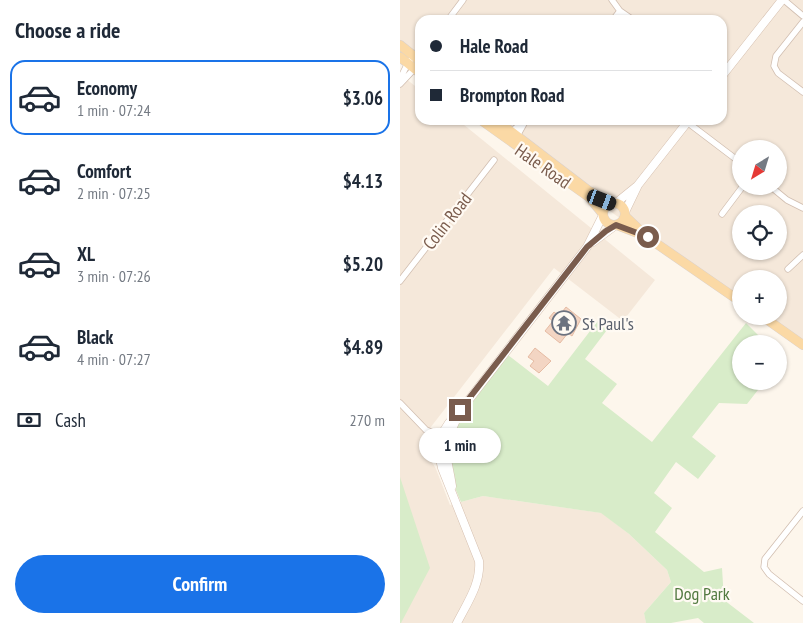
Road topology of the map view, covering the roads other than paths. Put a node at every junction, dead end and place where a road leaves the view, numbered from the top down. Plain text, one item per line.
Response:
1 (463, 0) edge
2 (612, 0) edge
3 (783, 0) edge
4 (620, 11) junction
5 (452, 15) edge
6 (616, 15) edge
7 (626, 15) edge
8 (803, 16) edge
9 (803, 22) edge
10 (400, 45) edge
11 (400, 57) edge
12 (415, 60) edge
13 (415, 61) edge
14 (415, 64) edge
15 (415, 65) edge
16 (727, 70) edge
17 (400, 79) edge
18 (400, 84) edge
19 (803, 92) edge
20 (490, 125) edge
21 (500, 125) edge
22 (522, 125) edge
23 (685, 125) edge
24 (693, 125) edge
25 (511, 137) junction
26 (732, 156) edge
27 (494, 160) dead end
28 (638, 185) junction
29 (736, 195) edge
30 (781, 195) edge
31 (614, 203) junction
32 (803, 208) edge
33 (603, 214) junction
34 (625, 214) junction
35 (722, 214) dead end
36 (616, 225) junction
37 (648, 237) junction
38 (587, 247) junction
39 (803, 255) edge
40 (788, 269) dead end
41 (400, 281) edge
42 (732, 296) edge
43 (775, 325) edge
44 (803, 345) edge
45 (400, 403) edge
46 (444, 437) junction
47 (803, 511) edge
48 (803, 601) edge
49 (457, 623) edge

1 - 5 street
2 - 4 street
3 - 8 street
3 - 16 street
4 - 6 street
4 - 7 street
9 - 19 street
10 - 12 main road
11 - 13 main road
14 - 17 street
15 - 18 street
20 - 25 main road, Hale Road
21 - 25 main road, Hale Road
22 - 25 street
23 - 28 street
24 - 26 street
25 - 31 main road, Hale Road
25 - 33 main road, Hale Road
27 - 41 street, Colin Road
28 - 31 street
28 - 34 street
29 - 35 street
30 - 32 street
31 - 33 main road
31 - 34 main road
33 - 36 main road
33 - 38 street
34 - 36 main road
34 - 37 main road
36 - 37 main road
36 - 38 street
37 - 42 main road
38 - 46 street
39 - 40 street
43 - 44 main road
45 - 46 street
46 - 49 street
47 - 48 street

